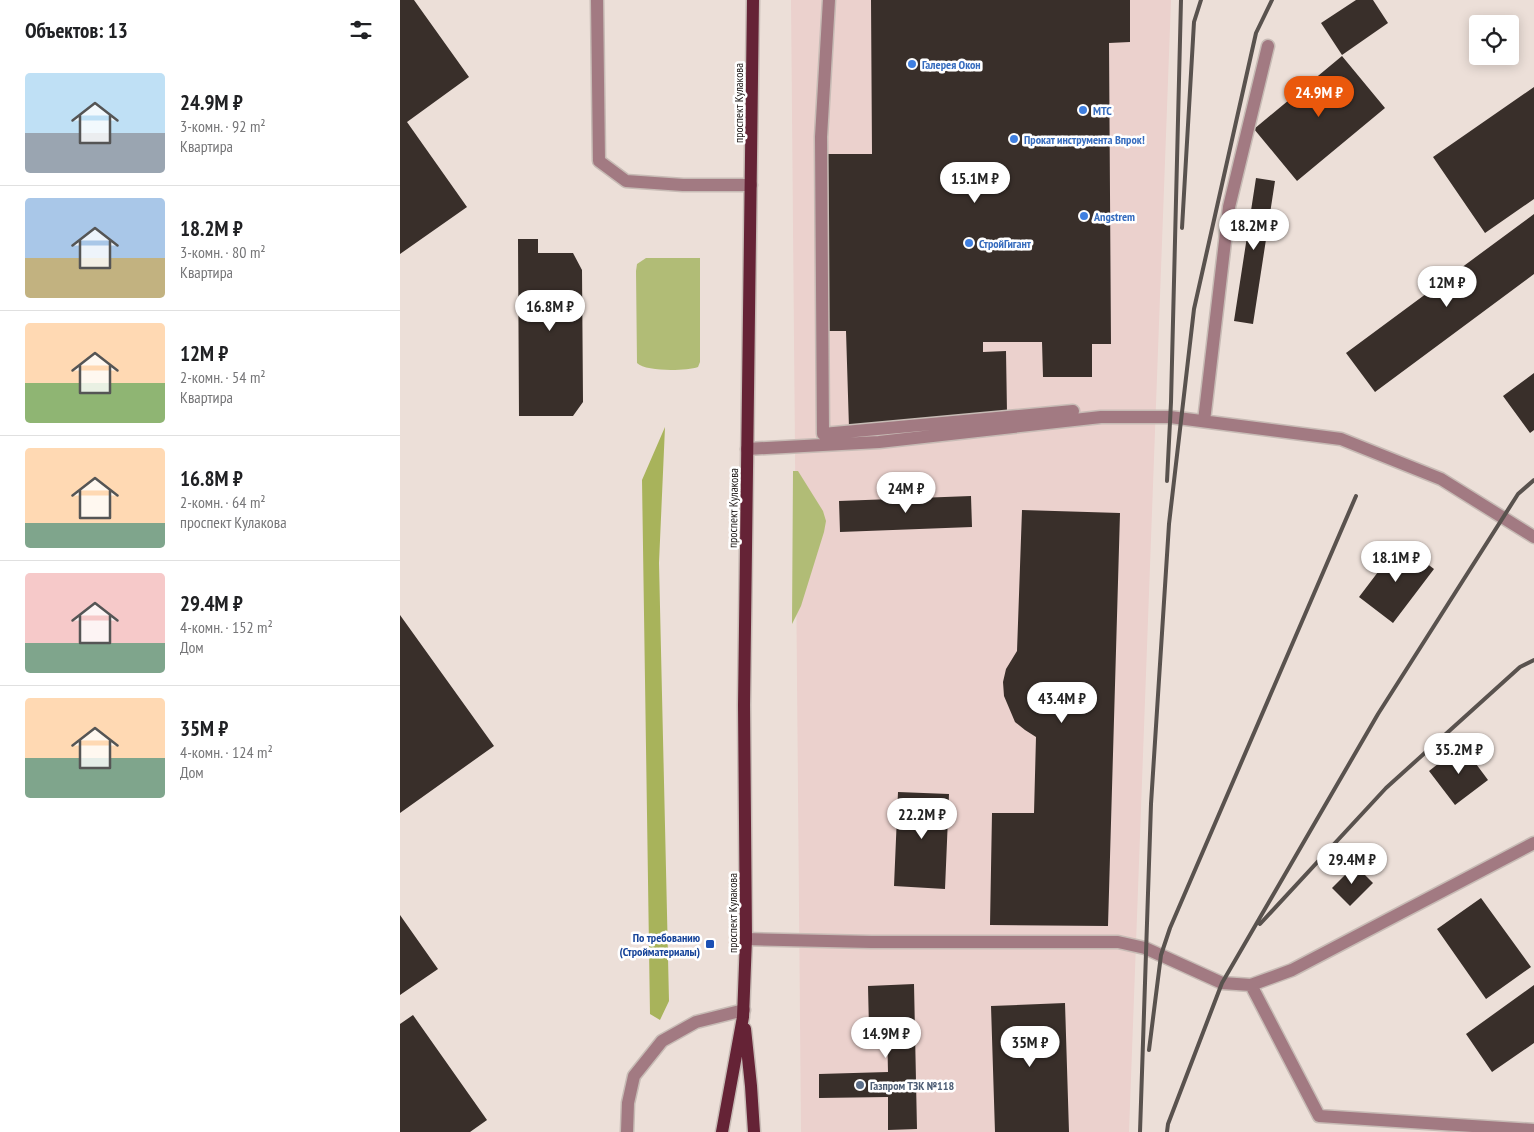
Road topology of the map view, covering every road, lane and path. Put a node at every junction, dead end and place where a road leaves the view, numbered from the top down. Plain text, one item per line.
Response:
1 (597, 0) edge
2 (752, 0) edge
3 (829, 0) edge
4 (1268, 46) dead end
5 (751, 185) junction
6 (1097, 409) dead end
7 (1204, 421) junction
8 (747, 449) junction
9 (1534, 537) edge
10 (1534, 844) edge
11 (746, 939) junction
12 (1251, 985) junction
13 (743, 1013) junction
14 (1534, 1130) edge
15 (626, 1132) edge
16 (722, 1132) edge
17 (754, 1132) edge

1 - 5 street
2 - 5 main road, проспект Кулакова
3 - 6 street
4 - 7 street
5 - 8 main road, проспект Кулакова
7 - 8 street
7 - 9 street
8 - 11 main road, проспект Кулакова
10 - 12 street
11 - 12 street
11 - 13 main road, проспект Кулакова
12 - 14 street
13 - 15 street
13 - 16 main road, проспект Кулакова
13 - 17 main road, проспект Кулакова

